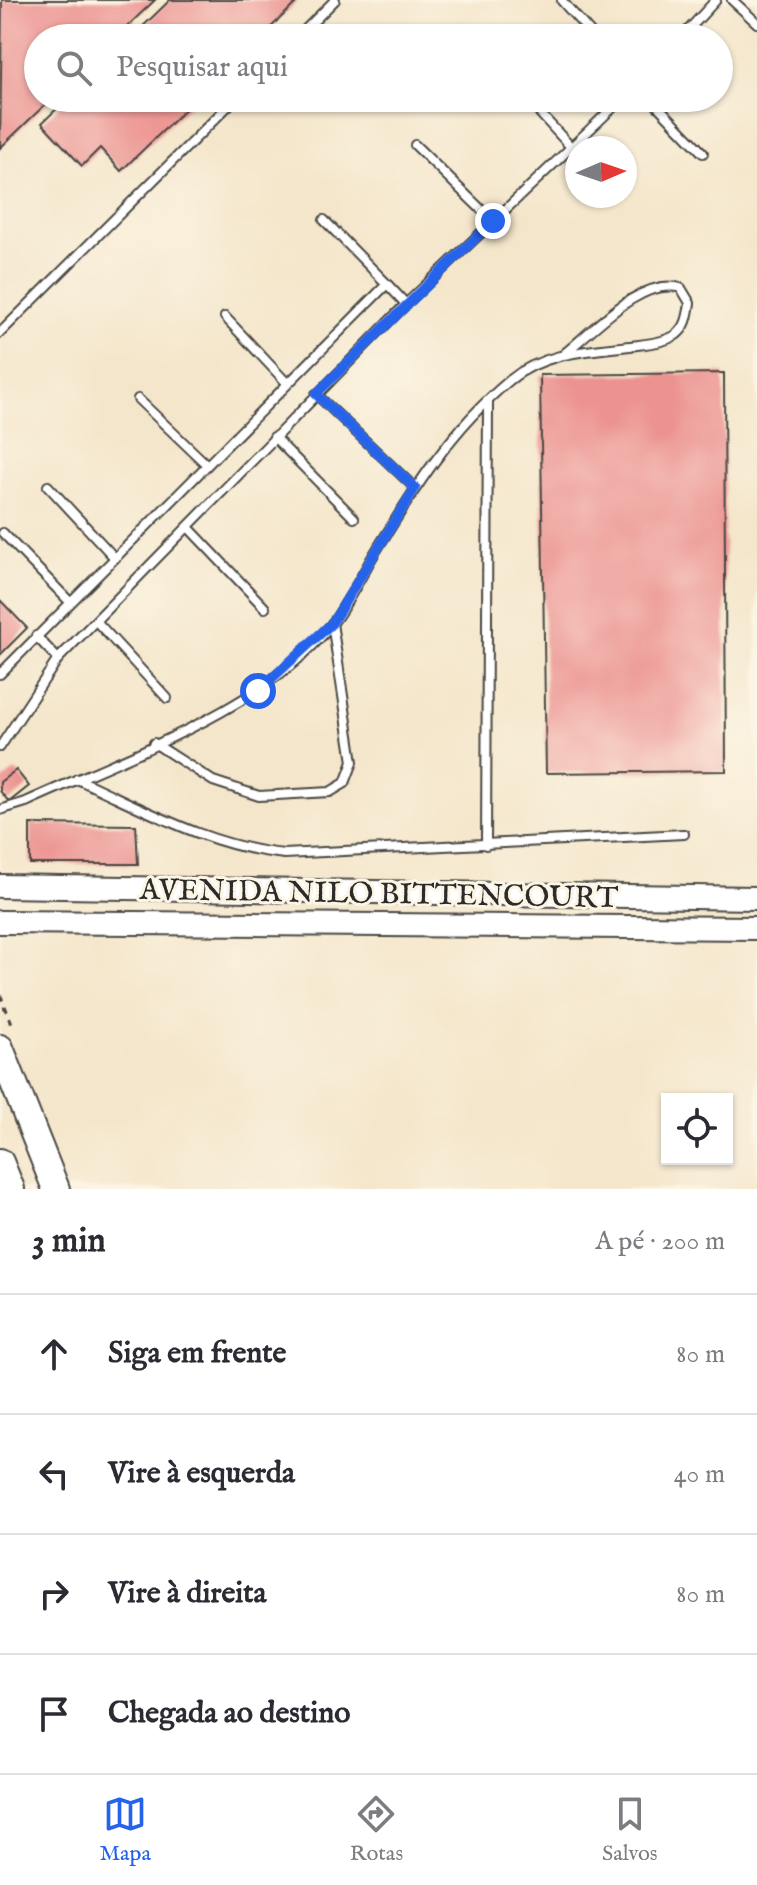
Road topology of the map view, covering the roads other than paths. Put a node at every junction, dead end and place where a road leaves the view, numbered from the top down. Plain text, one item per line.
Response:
1 (335, 0) edge
2 (716, 0) edge
3 (732, 0) edge
4 (562, 1) edge
5 (757, 23) edge
6 (311, 24) edge
7 (583, 24) edge
8 (694, 24) edge
9 (222, 112) edge
10 (539, 112) edge
11 (608, 112) edge
12 (663, 112) edge
13 (583, 136) edge
14 (565, 140) edge
15 (415, 145) dead end
16 (565, 153) edge
17 (703, 153) dead end
18 (324, 220) dead end
19 (493, 221) junction
20 (387, 284) junction
21 (406, 304) junction
22 (225, 317) dead end
23 (0, 333) edge
24 (565, 353) junction
25 (286, 382) junction
26 (316, 394) junction
27 (138, 399) dead end
28 (488, 401) junction
29 (274, 437) junction
30 (205, 463) junction
31 (48, 486) dead end
32 (415, 488) junction
33 (354, 518) dead end
34 (188, 527) junction
35 (3, 533) dead end
36 (113, 556) junction
37 (69, 601) junction
38 (265, 608) dead end
39 (96, 621) junction
40 (332, 623) junction
41 (36, 636) junction
42 (58, 659) junction
43 (0, 674) edge
44 (167, 698) dead end
45 (154, 743) junction
46 (0, 747) edge
47 (77, 779) junction
48 (0, 810) edge
49 (684, 834) dead end
50 (486, 845) junction
51 (0, 886) edge
52 (757, 898) edge
53 (0, 922) edge
54 (757, 928) edge
55 (0, 1048) edge
56 (0, 1162) edge
57 (11, 1189) edge
58 (56, 1189) edge

1 - 6 lane
2 - 8 lane
3 - 5 lane
4 - 7 lane
9 - 23 lane
10 - 14 lane
11 - 13 lane
12 - 17 lane
15 - 19 lane
16 - 19 lane
18 - 20 lane
19 - 21 lane
20 - 21 lane
20 - 25 lane
21 - 26 lane
22 - 25 lane
24 - 24 lane
24 - 28 lane
25 - 30 lane
26 - 29 lane
26 - 32 lane
27 - 30 lane
28 - 32 lane
28 - 50 lane
29 - 33 lane
29 - 34 lane
30 - 36 lane
31 - 36 lane
32 - 40 lane
34 - 38 lane
34 - 39 lane
35 - 37 lane
36 - 37 lane
37 - 41 lane
39 - 42 lane
39 - 44 lane
40 - 45 lane
40 - 45 lane
41 - 42 lane
41 - 43 lane
42 - 46 lane
45 - 47 lane
47 - 48 lane
47 - 50 lane
49 - 50 lane
51 - 52 street, AVENIDA NILO BITTENCOURT
53 - 54 street, AVENIDA NILO BITTENCOURT
55 - 58 main road
56 - 57 main road

